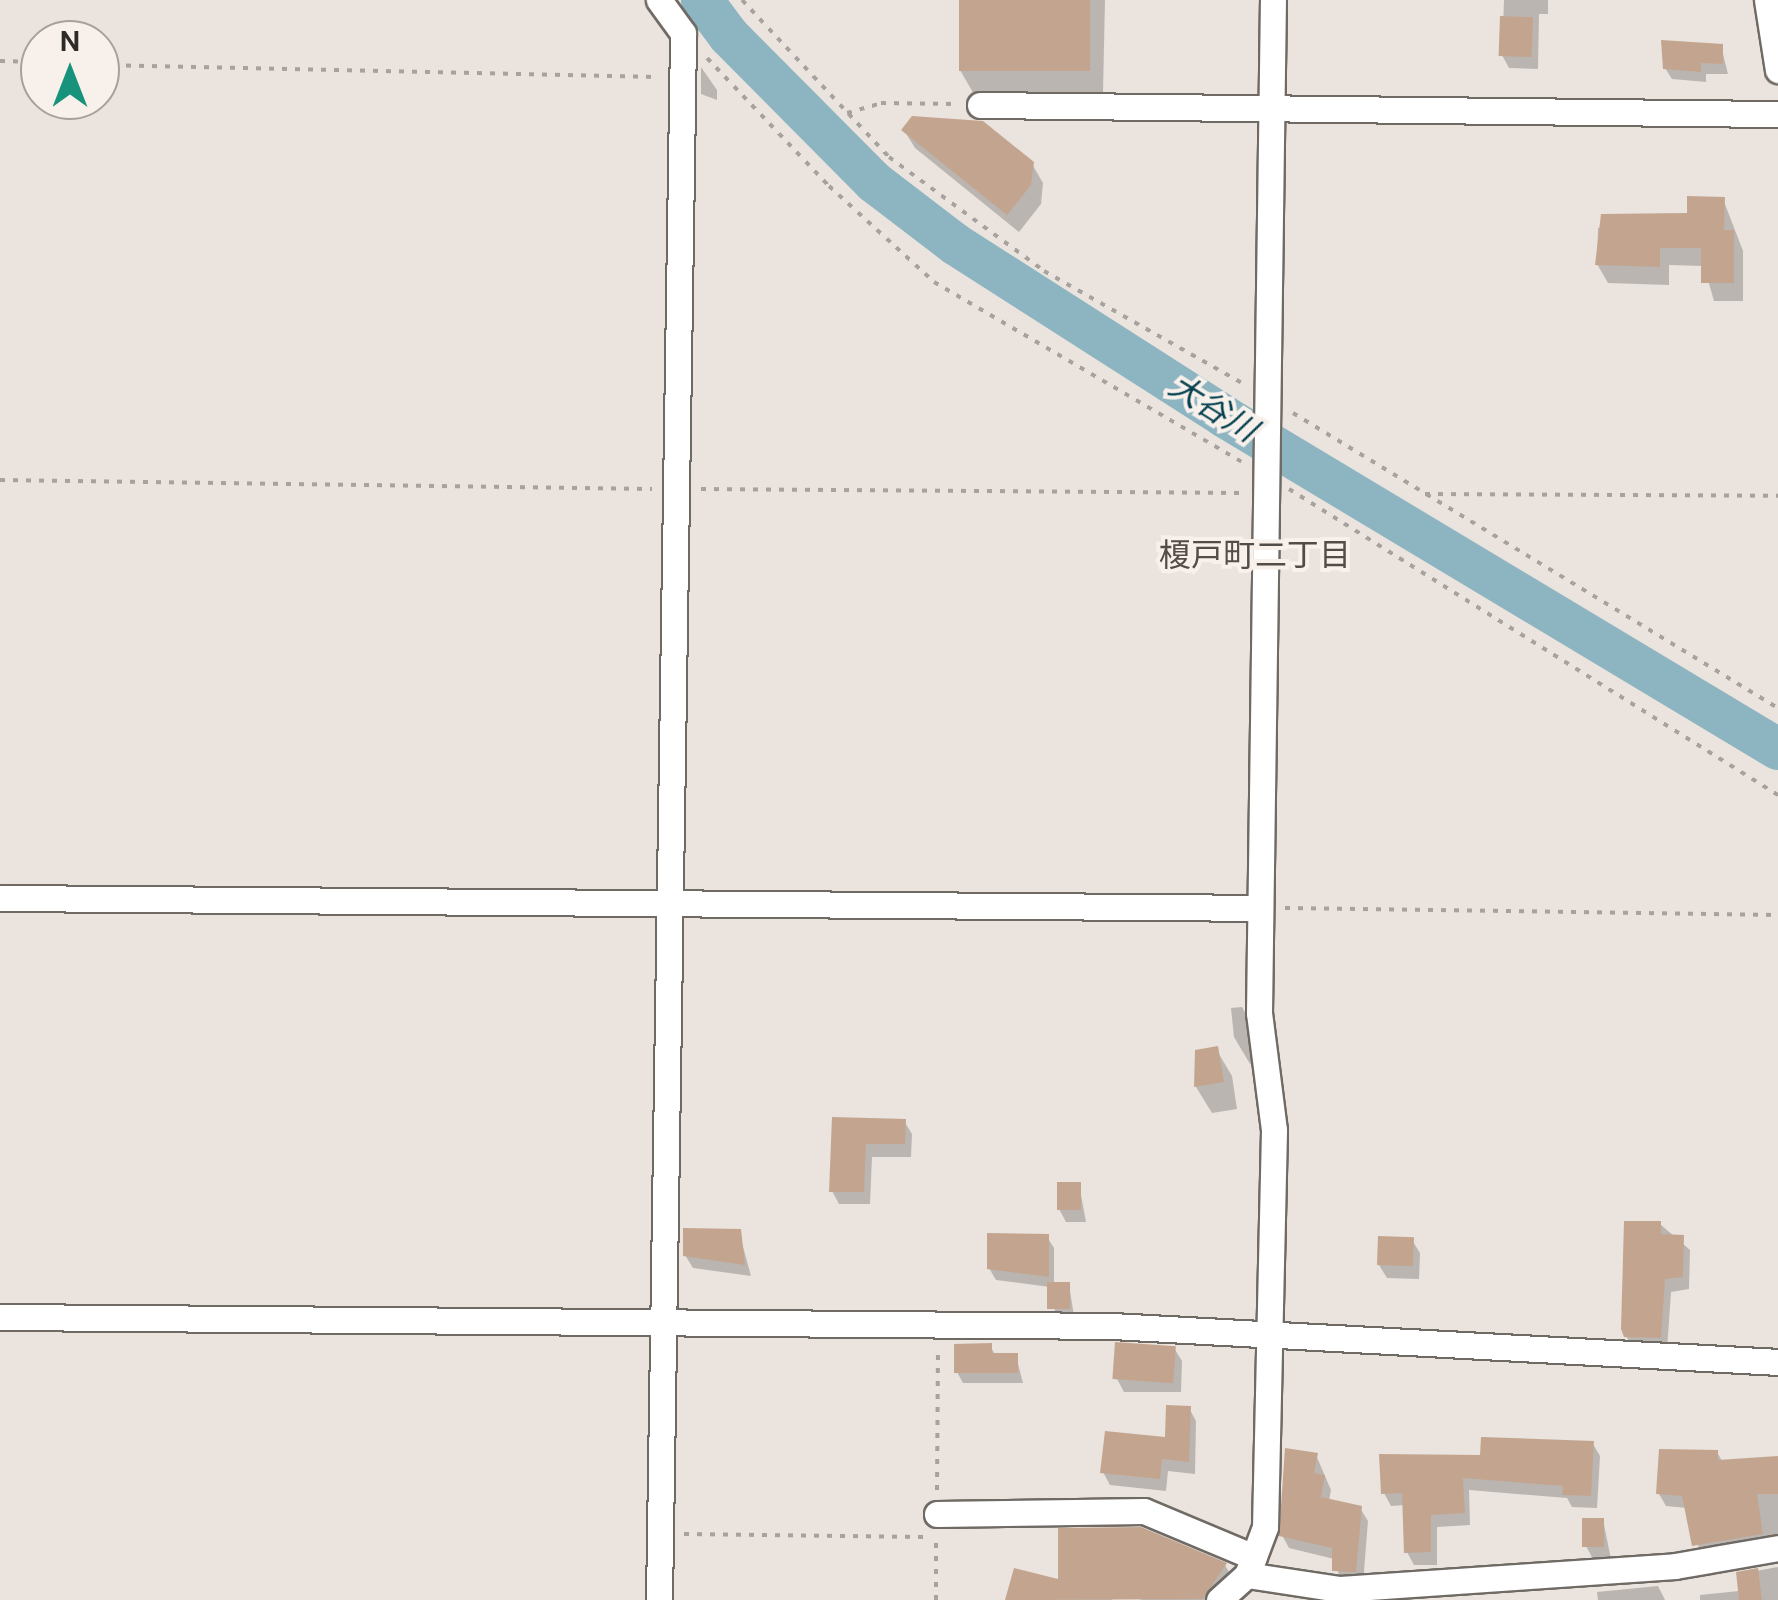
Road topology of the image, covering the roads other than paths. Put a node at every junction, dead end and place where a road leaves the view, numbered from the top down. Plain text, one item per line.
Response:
1 (660, 0) edge
2 (1273, 0) edge
3 (1767, 0) edge
4 (1778, 70) edge
5 (980, 104) road end
6 (1272, 108) junction
7 (1778, 114) edge
8 (0, 898) edge
9 (672, 906) junction
10 (1260, 908) junction
11 (0, 1317) edge
12 (662, 1324) junction
13 (1271, 1331) junction
14 (1778, 1362) edge
15 (936, 1525) road end
16 (1778, 1548) edge
17 (1251, 1566) junction
18 (659, 1600) edge
19 (1219, 1600) edge

1 - 9 street
2 - 6 street
3 - 4 street
5 - 6 street
6 - 7 street
6 - 10 street
8 - 9 street
9 - 10 street
9 - 12 street
10 - 13 street
11 - 12 street
12 - 13 street
12 - 18 street
13 - 14 street
13 - 17 street
15 - 17 street
16 - 17 street
17 - 19 street

